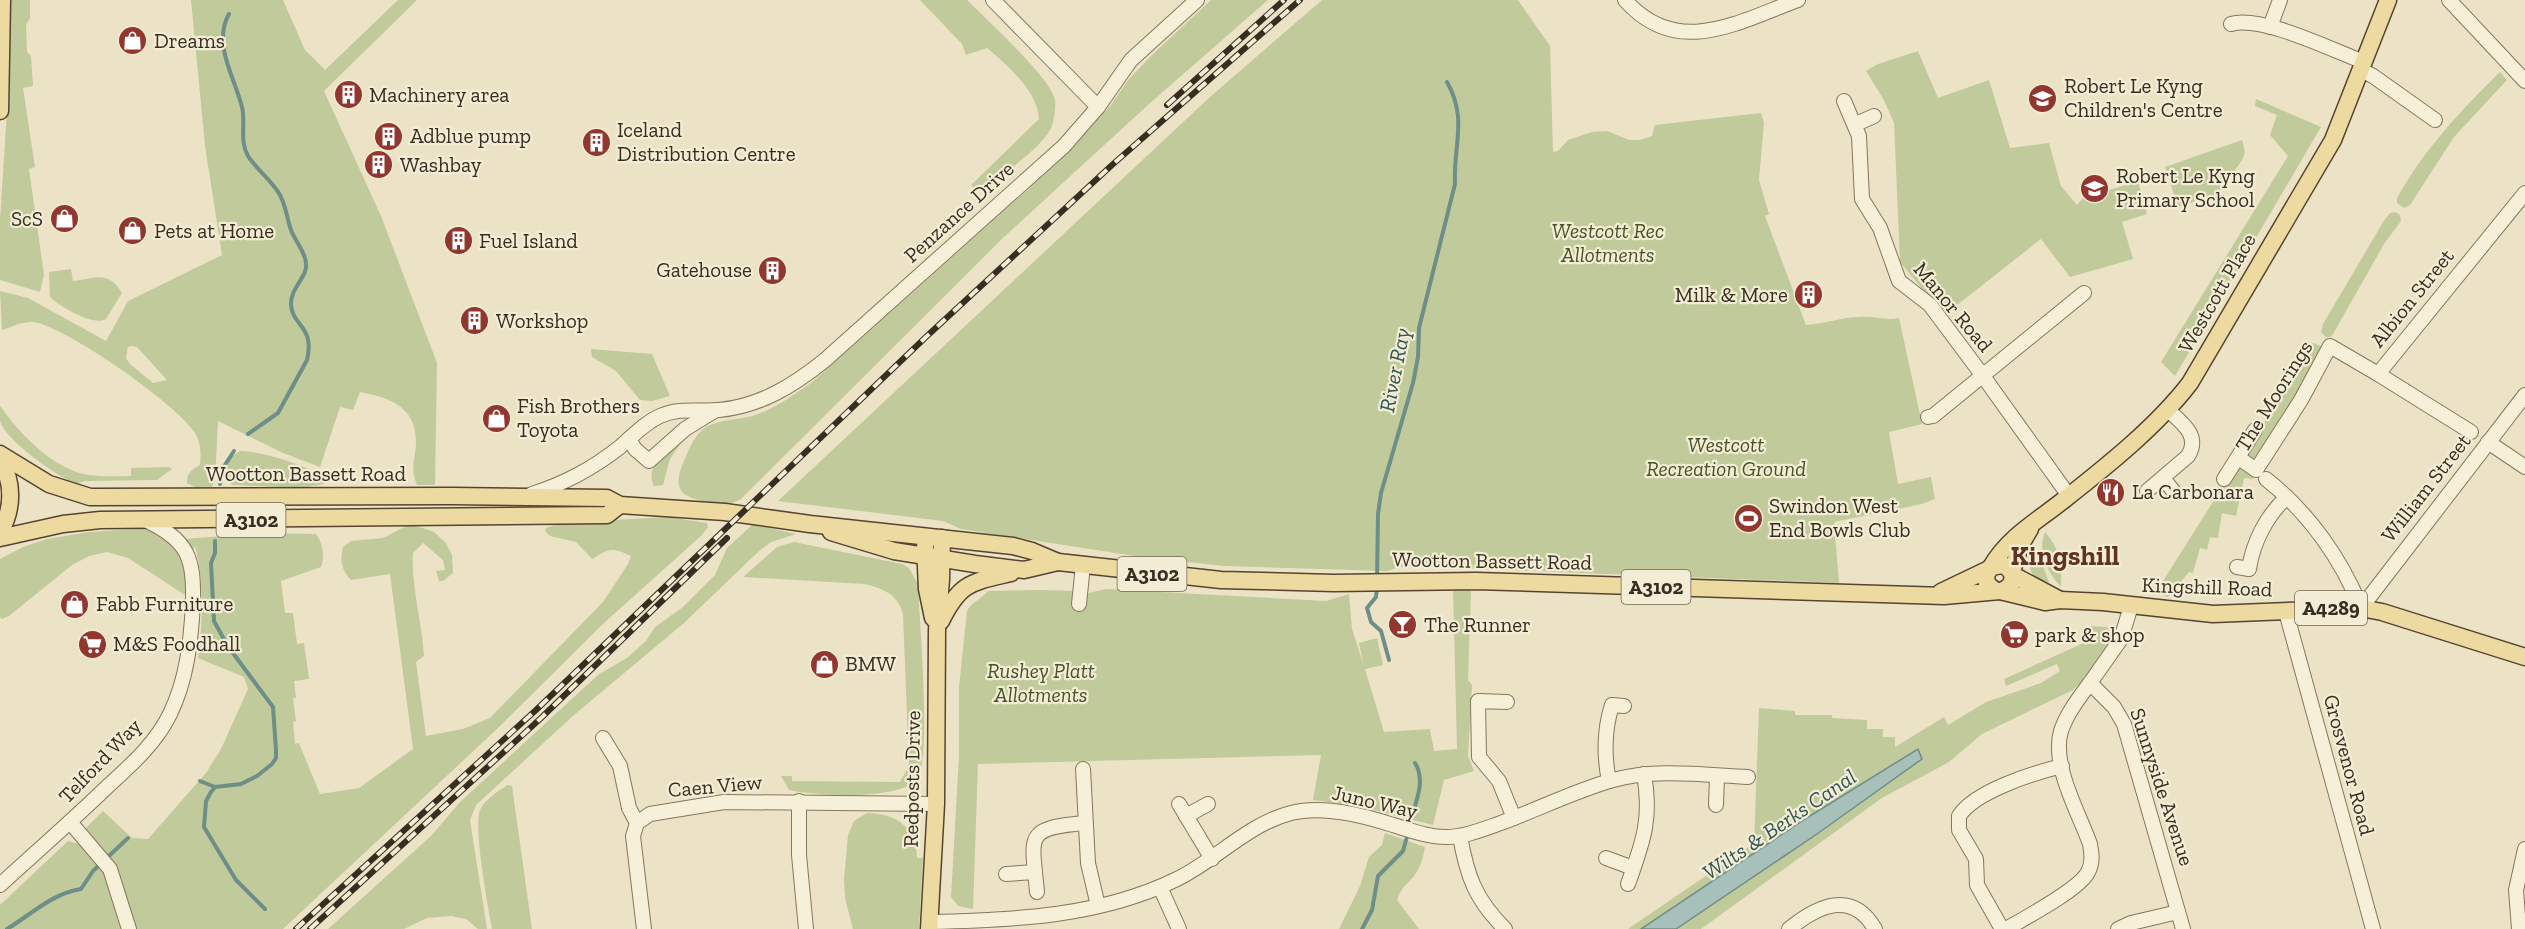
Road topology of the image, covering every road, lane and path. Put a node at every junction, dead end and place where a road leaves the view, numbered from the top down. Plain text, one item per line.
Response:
1 (2, 0) edge
2 (993, 0) edge
3 (1197, 0) edge
4 (1625, 0) edge
5 (1798, 0) edge
6 (2280, 0) edge
7 (2388, 0) edge
8 (2449, 0) edge
9 (2231, 24) dead end
10 (2270, 27) junction
11 (2362, 66) junction
12 (2525, 81) edge
13 (1844, 101) dead end
14 (1098, 107) junction
15 (0, 111) edge
16 (1874, 116) dead end
17 (2435, 120) dead end
18 (1856, 124) junction
19 (2525, 192) edge
20 (2084, 293) dead end
21 (2378, 374) junction
22 (1983, 376) junction
23 (2525, 395) edge
24 (2167, 409) junction
25 (716, 410) junction
26 (1928, 417) dead end
27 (2255, 430) dead end
28 (2471, 432) dead end
29 (629, 440) junction
30 (2488, 442) junction
31 (0, 454) edge
32 (2239, 458) junction
33 (0, 459) edge
34 (2525, 467) edge
35 (2163, 478) junction
36 (2266, 478) dead end
37 (2224, 479) dead end
38 (2147, 491) dead end
39 (2174, 492) dead end
40 (524, 496) junction
41 (2069, 496) junction
42 (2287, 496) junction
43 (620, 505) junction
44 (145, 520) junction
45 (810, 524) junction
46 (2032, 526) junction
47 (0, 533) edge
48 (933, 537) junction
49 (0, 538) edge
50 (934, 558) junction
51 (1058, 562) junction
52 (1083, 565) junction
53 (2237, 567) dead end
54 (1990, 568) junction
55 (1024, 570) junction
56 (2012, 574) junction
57 (1998, 591) junction
58 (1925, 597) junction
59 (2060, 600) junction
60 (1079, 604) dead end
61 (2131, 606) junction
62 (2361, 608) junction
63 (2286, 612) junction
64 (937, 630) junction
65 (2525, 657) edge
66 (2090, 683) junction
67 (1507, 702) dead end
68 (1624, 706) dead end
69 (603, 738) dead end
70 (2062, 766) junction
71 (1083, 770) dead end
72 (1644, 774) junction
73 (1717, 776) junction
74 (1748, 777) dead end
75 (1609, 781) junction
76 (799, 801) junction
77 (936, 804) junction
78 (1208, 804) dead end
79 (1716, 805) dead end
80 (1514, 819) junction
81 (70, 822) junction
82 (637, 824) junction
83 (1086, 824) junction
84 (1460, 836) junction
85 (2525, 849) edge
86 (1606, 858) dead end
87 (1212, 859) junction
88 (1634, 867) junction
89 (1035, 872) junction
90 (1006, 874) dead end
91 (1628, 884) dead end
92 (0, 885) edge
93 (1160, 887) junction
94 (1037, 892) dead end
95 (1098, 906) junction
96 (2178, 912) junction
97 (929, 925) edge
98 (129, 929) edge
99 (644, 929) edge
100 (806, 929) edge
101 (1179, 929) edge
102 (1505, 929) edge
103 (1789, 929) edge
104 (1875, 929) edge
105 (2004, 929) edge
106 (2118, 929) edge
107 (2183, 929) edge
108 (2373, 929) edge
109 (2519, 929) edge

1 - 15 main road
2 - 14 street
3 - 14 street, Penzance Drive
4 - 5 street
6 - 10 street
7 - 11 main road, Westcott Place
8 - 12 street
9 - 10 street
10 - 11 street
11 - 17 street
11 - 24 main road, Westcott Place
13 - 18 street, Manor Road
14 - 25 street, Penzance Drive
16 - 18 street
18 - 22 street, Manor Road
19 - 21 street, Albion Street
20 - 22 street
21 - 28 street, Albion Street
21 - 32 street, The Moorings
22 - 26 street
22 - 41 street, Manor Road
23 - 30 street, William Street
24 - 35 street
24 - 41 main road, Westcott Place
25 - 29 street, Penzance Drive
25 - 29 street, Penzance Drive
27 - 32 street, The Moorings
29 - 40 street, Penzance Drive
30 - 34 street
30 - 62 street, William Street
31 - 40 main road, Wootton Bassett Road / A3102
32 - 37 street, The Moorings
33 - 47 main road
35 - 38 street
35 - 39 street
36 - 42 street
40 - 43 main road, Wootton Bassett Road / A3102
41 - 46 main road, Westcott Place
42 - 53 street
42 - 62 street
43 - 44 main road, Wootton Bassett Road / A3102
43 - 45 main road, Wootton Bassett Road / A3102
44 - 49 main road, Wootton Bassett Road / A3102
44 - 81 street, Telford Way
45 - 48 main road, Wootton Bassett Road / A3102
45 - 50 main road, Wootton Bassett Road / A3102
46 - 54 main road, Westcott Place
46 - 56 main road, Westcott Place
48 - 50 main road, Redposts Drive
48 - 51 main road, Wootton Bassett Road / A3102
50 - 55 main road, Wootton Bassett Road / A3102
50 - 64 main road, Redposts Drive
51 - 52 main road, Wootton Bassett Road / A3102
51 - 55 main road, Wootton Bassett Road / A3102
52 - 58 main road, Wootton Bassett Road / A3102
52 - 60 street
54 - 56 main road
54 - 57 main road
54 - 58 main road, Wootton Bassett Road / A3102
55 - 64 main road
56 - 57 main road
56 - 59 main road, Kingshill Road / A4289
57 - 58 main road, Wootton Bassett Road / A3102
57 - 59 main road, Kingshill Road / A4289
59 - 61 main road, Kingshill Road / A4289
61 - 63 main road, Kingshill Road / A4289
61 - 66 street
62 - 63 main road, Kingshill Road / A4289
62 - 65 main road, Kingshill Road / A4289
63 - 108 street, Grosvenor Road
64 - 77 main road, Redposts Drive
66 - 70 street
66 - 96 street, Sunnyside Avenue
67 - 80 street
68 - 75 street
69 - 82 street
70 - 105 street
70 - 105 street
71 - 83 street
72 - 73 street, Juno Way
72 - 75 street, Juno Way
72 - 88 street
73 - 74 street, Juno Way
73 - 79 street
75 - 80 street, Juno Way
76 - 77 street, Caen View
76 - 82 street, Caen View
76 - 100 street
77 - 97 main road, Redposts Drive
78 - 87 street
80 - 84 street, Juno Way
81 - 92 street, Telford Way
81 - 98 street
82 - 99 street
83 - 89 street
83 - 95 street
84 - 87 street, Juno Way
84 - 102 street
85 - 109 street
86 - 88 street
87 - 93 street, Juno Way
88 - 91 street
89 - 90 street
89 - 94 street
93 - 95 street, Juno Way
93 - 101 street
95 - 97 street, Juno Way
96 - 106 street
96 - 107 street, Sunnyside Avenue
103 - 104 street

